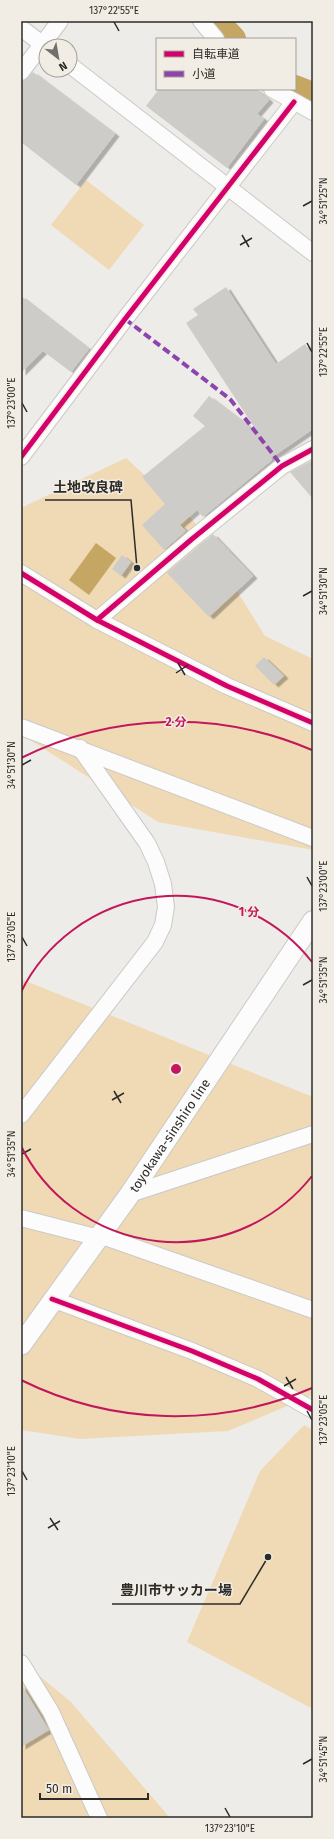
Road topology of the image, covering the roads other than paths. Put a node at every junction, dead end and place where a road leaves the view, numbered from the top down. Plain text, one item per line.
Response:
1 (60, 21) edge
2 (201, 21) edge
3 (21, 28) edge
4 (49, 38) edge
5 (215, 38) edge
6 (38, 41) edge
7 (38, 52) edge
8 (78, 71) edge
9 (21, 72) edge
10 (274, 90) edge
11 (294, 102) junction
12 (313, 112) edge
13 (227, 187) junction
14 (313, 253) edge
15 (313, 449) edge
16 (21, 457) edge
17 (21, 572) edge
18 (97, 620) junction
19 (313, 723) edge
20 (21, 727) edge
21 (80, 748) junction
22 (313, 838) edge
23 (311, 928) edge
24 (21, 1115) edge
25 (313, 1134) edge
26 (130, 1194) junction
27 (21, 1218) edge
28 (99, 1238) junction
29 (52, 1300) junction
30 (313, 1310) edge
31 (21, 1345) edge
32 (313, 1410) edge
33 (21, 1663) edge
34 (99, 1818) edge

1 - 4 street
2 - 5 street
3 - 6 street
7 - 9 street
8 - 13 street
10 - 11 street
11 - 12 street
11 - 13 street
13 - 14 street
13 - 16 street
15 - 18 street
17 - 18 street
18 - 19 street
20 - 21 street
21 - 22 street
21 - 24 street
23 - 26 main road, toyokawa-sinshiro line
25 - 26 street
26 - 28 main road, toyokawa-sinshiro line
27 - 28 street
28 - 29 main road, toyokawa-sinshiro line
28 - 30 street
29 - 31 main road, toyokawa-sinshiro line
29 - 32 street
33 - 34 street

